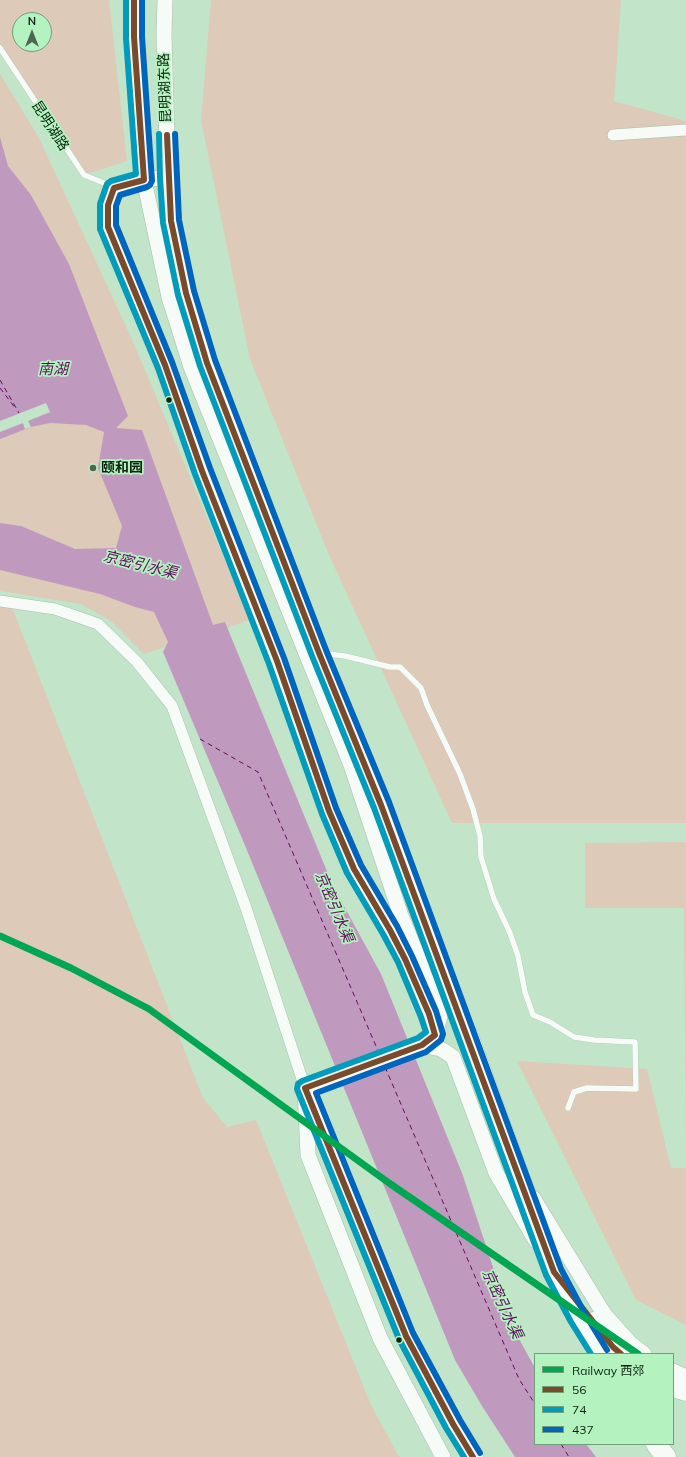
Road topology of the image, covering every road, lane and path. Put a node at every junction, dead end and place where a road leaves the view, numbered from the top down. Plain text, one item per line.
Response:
1 (134, 0) edge
2 (165, 0) edge
3 (0, 48) edge
4 (686, 130) edge
5 (612, 135) dead end
6 (168, 177) junction
7 (144, 180) junction
8 (114, 188) junction
9 (0, 601) edge
10 (319, 653) junction
11 (468, 1034) joint
12 (435, 1035) junction
13 (422, 1045) junction
14 (305, 1088) junction
15 (568, 1108) dead end
16 (516, 1169) junction
17 (554, 1272) junction
18 (599, 1353) edge
19 (620, 1353) edge
20 (643, 1353) edge
21 (674, 1371) edge
22 (686, 1377) edge
23 (674, 1387) edge
24 (686, 1391) edge
25 (453, 1424) junction
26 (657, 1445) edge
27 (443, 1457) edge
28 (463, 1457) edge
29 (473, 1457) edge
30 (666, 1457) edge

1 - 7 main road, 昆明湖东路
2 - 6 main road, 昆明湖东路
3 - 8 lane, 昆明湖路
4 - 5 street
6 - 7 main road
6 - 10 main road, 昆明湖东路
7 - 8 main road
7 - 12 main road, 昆明湖东路
8 - 12 main road
9 - 14 street
10 - 11 main road, 昆明湖东路
10 - 15 lane
11 - 16 highway
12 - 13 main road
13 - 14 main road
13 - 17 main road
14 - 25 highway
14 - 27 main road
16 - 17 highway
16 - 20 main road
17 - 18 highway
17 - 19 highway
21 - 22 main road
23 - 24 highway
25 - 28 highway
25 - 29 highway
26 - 30 highway

